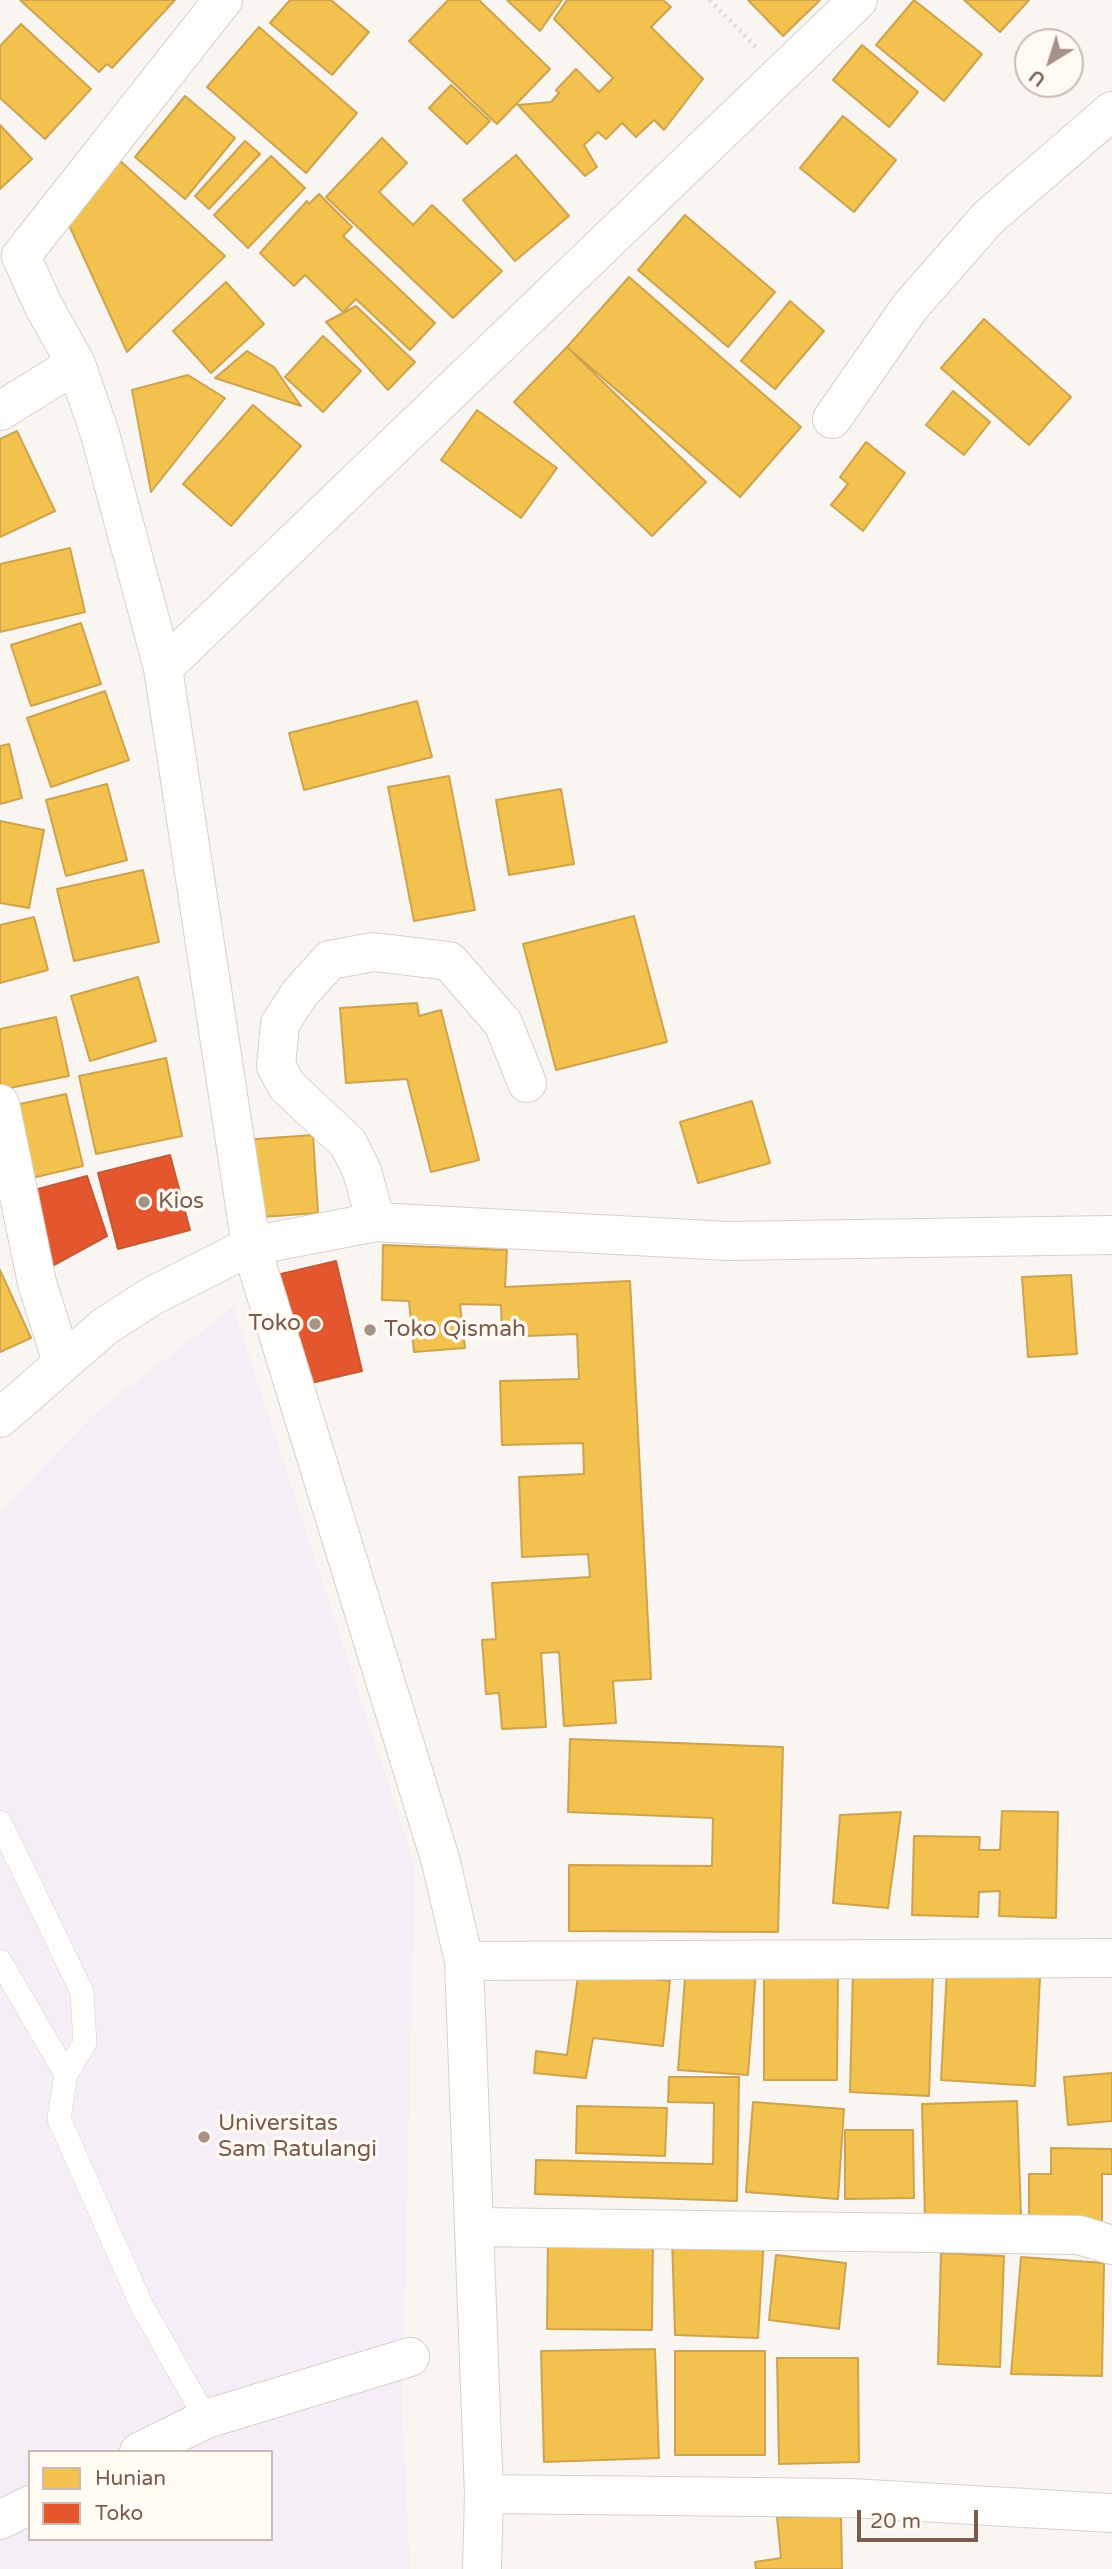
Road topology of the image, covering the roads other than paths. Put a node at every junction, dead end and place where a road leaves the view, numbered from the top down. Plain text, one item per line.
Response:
1 (222, 0) edge
2 (858, 0) edge
3 (1112, 111) edge
4 (76, 365) junction
5 (0, 411) edge
6 (832, 419) dead end
7 (163, 668) junction
8 (527, 1083) dead end
9 (0, 1104) edge
10 (376, 1222) junction
11 (1112, 1235) edge
12 (251, 1246) junction
13 (62, 1362) junction
14 (0, 1418) edge
15 (0, 1822) edge
16 (1112, 1958) edge
17 (0, 1961) edge
18 (464, 1961) junction
19 (66, 2074) junction
20 (475, 2227) junction
21 (1112, 2245) edge
22 (410, 2357) dead end
23 (206, 2419) junction
24 (143, 2450) edge
25 (484, 2494) junction
26 (28, 2506) edge
27 (1112, 2513) edge
28 (0, 2520) edge
29 (482, 2569) edge

1 - 4 street
2 - 7 street
3 - 6 street
4 - 5 street
4 - 7 street
7 - 12 street
8 - 10 street
9 - 13 street
10 - 11 street
10 - 12 street
12 - 13 street
12 - 18 street
13 - 14 street
15 - 19 lane
16 - 18 street
17 - 19 lane
18 - 20 street
19 - 23 lane
20 - 21 street
20 - 25 street
22 - 23 street
23 - 24 street
25 - 27 street
25 - 29 street
26 - 28 street

